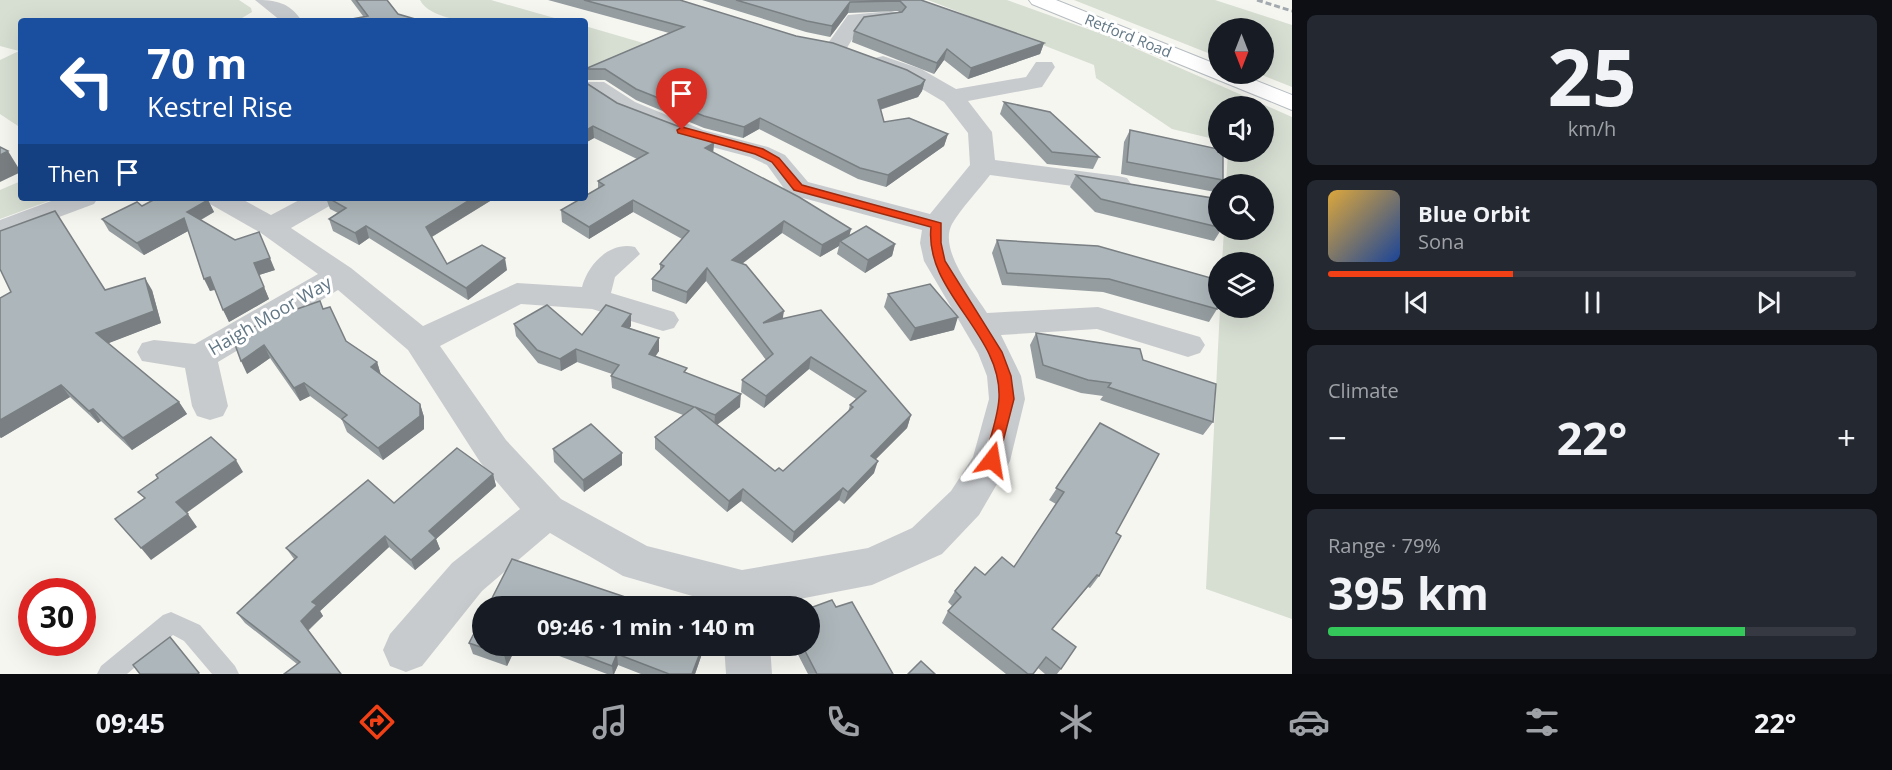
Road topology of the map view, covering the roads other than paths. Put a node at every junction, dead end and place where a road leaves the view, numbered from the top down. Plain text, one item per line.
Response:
1 (265, 0) edge
2 (1039, 0) edge
3 (289, 17) edge
4 (891, 17) edge
5 (802, 40) edge
6 (837, 46) junction
7 (1044, 67) dead end
8 (1208, 69) edge
9 (1247, 84) edge
10 (596, 87) edge
11 (952, 97) junction
12 (1292, 102) edge
13 (983, 166) junction
14 (1141, 188) edge
15 (76, 201) edge
16 (225, 201) edge
17 (319, 201) edge
18 (937, 225) junction
19 (271, 227) junction
20 (0, 230) edge
21 (625, 254) dead end
22 (340, 275) junction
23 (594, 299) junction
24 (663, 320) dead end
25 (977, 325) junction
26 (420, 342) junction
27 (1188, 345) dead end
28 (154, 352) dead end
29 (200, 357) junction
30 (210, 406) dead end
31 (548, 511) junction
32 (737, 596) edge
33 (751, 596) edge
34 (406, 650) dead end
35 (748, 656) edge
36 (109, 674) edge
37 (227, 674) edge
38 (749, 674) edge

1 - 3 street
2 - 8 main road, Retford Road
4 - 6 street
5 - 6 street
6 - 11 street
7 - 11 street
9 - 12 main road, Retford Road
10 - 18 street
11 - 13 street
13 - 14 street
13 - 18 street
15 - 20 street
16 - 19 street, Haigh Moor Way
17 - 19 street
18 - 25 street, Haigh Moor Way
19 - 22 street, Haigh Moor Way
21 - 23 street
22 - 26 street, Haigh Moor Way
22 - 29 street, Haigh Moor Way
23 - 24 street
23 - 26 street
25 - 27 street
25 - 33 street, Haigh Moor Way
26 - 31 street, Haigh Moor Way
28 - 29 street, Haigh Moor Way
29 - 30 street, Haigh Moor Way
31 - 32 street, Haigh Moor Way
31 - 34 street
35 - 38 street
36 - 37 lane

